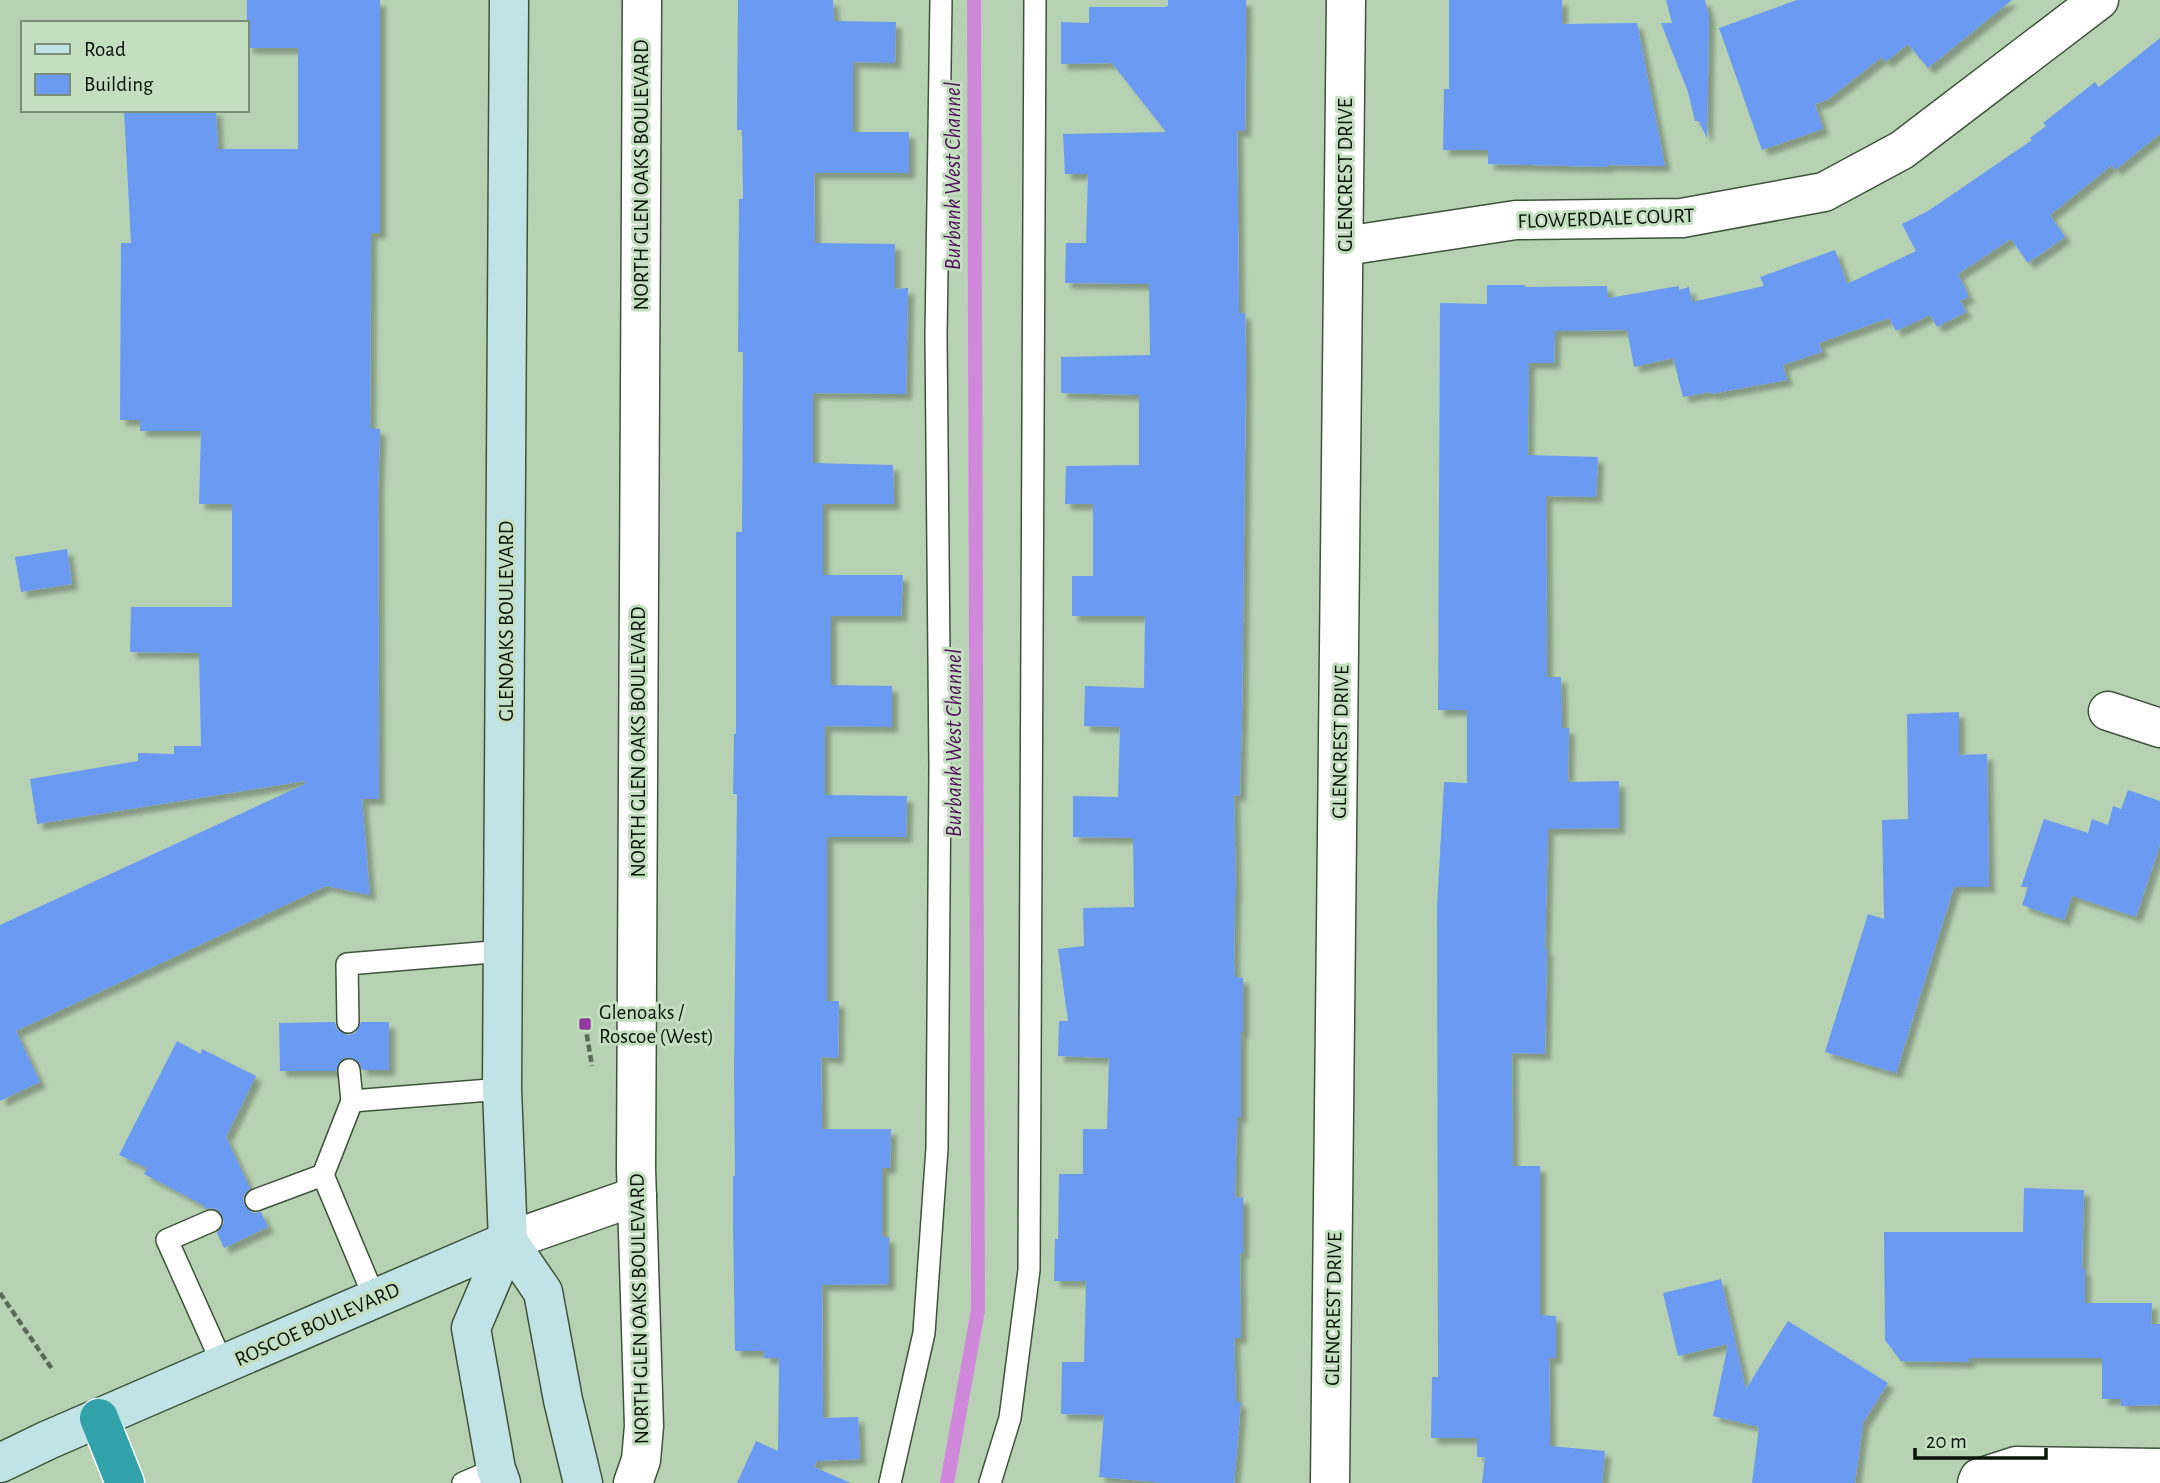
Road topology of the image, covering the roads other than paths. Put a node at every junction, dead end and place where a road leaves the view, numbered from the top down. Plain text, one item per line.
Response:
1 (509, 0) edge
2 (642, 0) edge
3 (941, 0) edge
4 (1035, 0) edge
5 (1346, 0) edge
6 (2099, 0) edge
7 (1345, 246) junction
8 (2108, 711) dead end
9 (2160, 728) edge
10 (504, 951) junction
11 (348, 1022) dead end
12 (349, 1070) dead end
13 (502, 1089) junction
14 (352, 1101) junction
15 (323, 1175) junction
16 (638, 1196) junction
17 (256, 1200) dead end
18 (211, 1222) dead end
19 (508, 1241) junction
20 (375, 1299) junction
21 (223, 1365) junction
22 (99, 1418) junction
23 (0, 1463) edge
24 (2160, 1468) edge
25 (486, 1478) edge
26 (125, 1483) edge
27 (583, 1483) edge
28 (632, 1483) edge
29 (890, 1483) edge
30 (990, 1483) edge
31 (1330, 1483) edge
32 (1977, 1483) edge

1 - 10 main road, GLENOAKS BOULEVARD
2 - 16 street, NORTH GLEN OAKS BOULEVARD
3 - 29 lane
4 - 30 lane
5 - 7 street, GLENCREST DRIVE
6 - 7 street, FLOWERDALE COURT
7 - 31 street, GLENCREST DRIVE
8 - 9 street
10 - 11 lane
10 - 13 main road, GLENOAKS BOULEVARD
12 - 14 lane
13 - 14 lane
13 - 19 main road, GLENOAKS BOULEVARD
14 - 15 lane
15 - 17 lane
15 - 20 lane
16 - 19 street, ROSCOE BOULEVARD
16 - 28 street, NORTH GLEN OAKS BOULEVARD
18 - 21 lane
19 - 20 main road, ROSCOE BOULEVARD
19 - 25 main road, GLENOAKS BOULEVARD
19 - 27 main road
20 - 21 main road, ROSCOE BOULEVARD
21 - 22 main road, ROSCOE BOULEVARD
22 - 23 main road, ROSCOE BOULEVARD
22 - 26 highway
24 - 32 street

